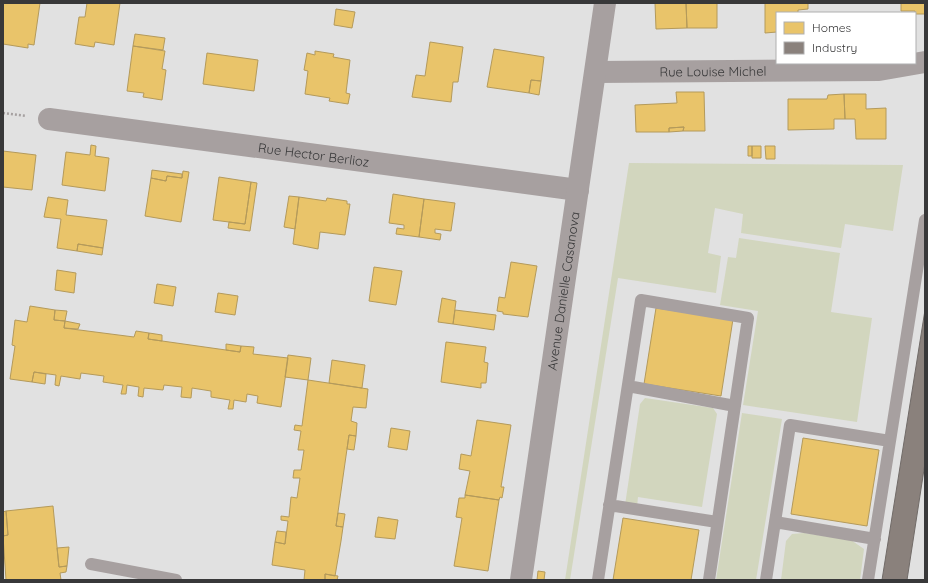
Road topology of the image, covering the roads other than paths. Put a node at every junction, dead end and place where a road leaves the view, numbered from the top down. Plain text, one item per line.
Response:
1 (606, 3) edge
2 (914, 64) edge
3 (596, 72) junction
4 (49, 119) dead end
5 (578, 190) junction
6 (925, 220) edge
7 (628, 386) junction
8 (735, 406) junction
9 (890, 440) junction
10 (609, 505) junction
11 (717, 522) junction
12 (775, 522) junction
13 (875, 538) junction
14 (91, 564) dead end
15 (176, 580) edge
16 (521, 580) edge
17 (598, 580) edge
18 (709, 580) edge
19 (766, 580) edge
20 (868, 580) edge

1 - 3 street, Avenue Danielle Casanova
2 - 3 street, Rue Louise Michel
3 - 5 street, Avenue Danielle Casanova
4 - 5 street, Rue Hector Berlioz
5 - 16 street, Avenue Danielle Casanova
6 - 9 lane
7 - 8 lane
7 - 8 lane
7 - 10 lane
8 - 11 lane
9 - 12 lane
9 - 13 lane
10 - 11 lane
10 - 17 lane
11 - 18 lane
12 - 13 lane
12 - 19 lane
13 - 20 lane
14 - 15 lane

